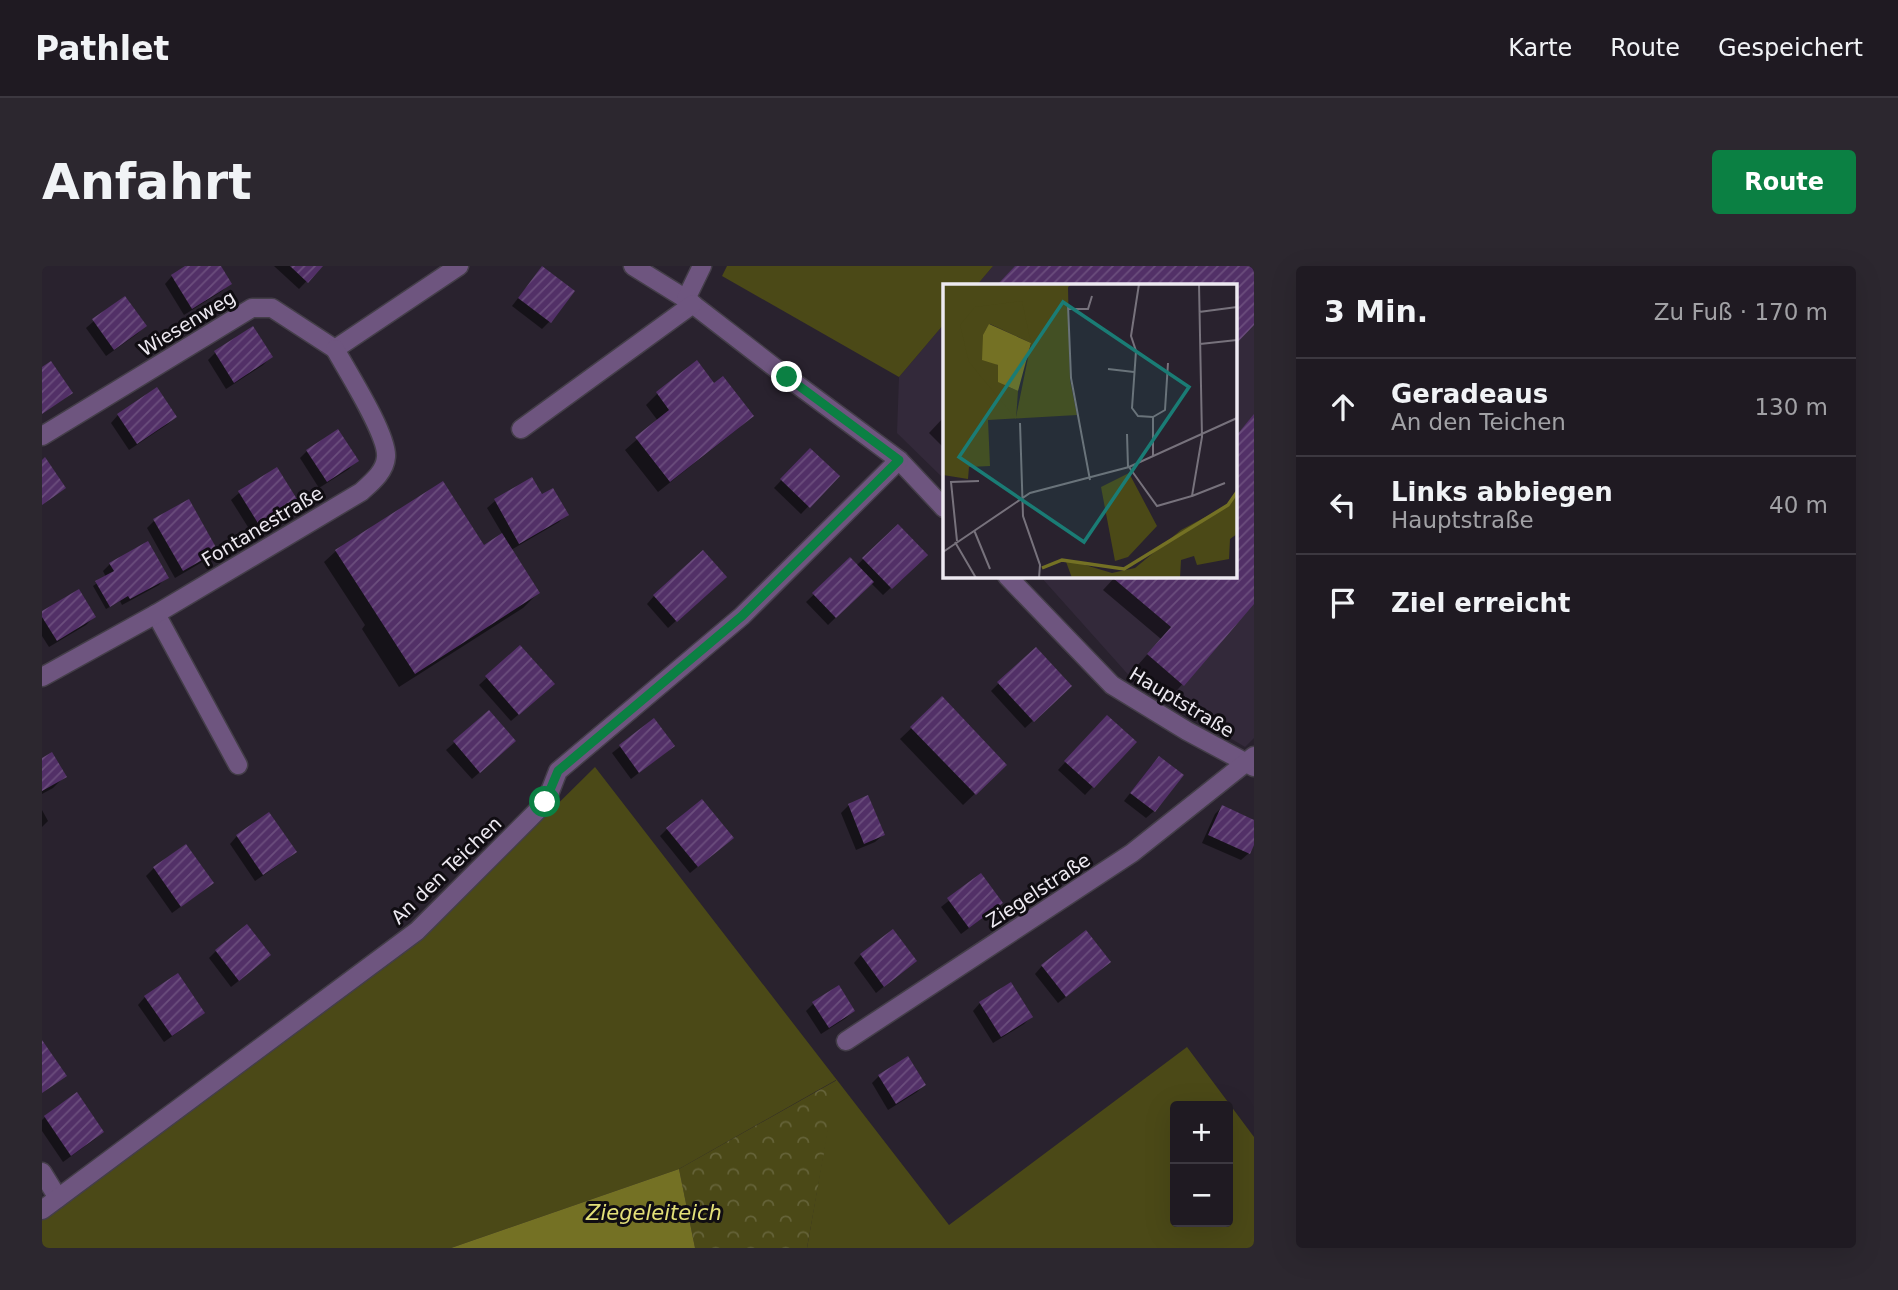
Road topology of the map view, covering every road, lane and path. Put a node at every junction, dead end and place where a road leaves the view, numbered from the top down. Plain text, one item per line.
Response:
1 (459, 266) edge
2 (633, 266) edge
3 (702, 266) edge
4 (690, 302) junction
5 (335, 349) junction
6 (521, 429) dead end
7 (42, 436) edge
8 (899, 460) junction
9 (943, 507) edge
10 (1009, 578) edge
11 (156, 614) junction
12 (42, 677) edge
13 (1251, 762) edge
14 (238, 765) dead end
15 (846, 1041) dead end
16 (42, 1172) edge
17 (58, 1198) junction
18 (42, 1210) edge

1 - 5 street
2 - 4 street
3 - 4 street
4 - 6 street
4 - 8 street
5 - 7 street, Wiesenweg
5 - 11 street, Fontanestraße
8 - 9 street
8 - 17 street, An den Teichen
10 - 13 street, Hauptstraße
11 - 12 street, Fontanestraße
11 - 14 street
13 - 15 street, Ziegelstraße
16 - 17 street
17 - 18 street, An den Teichen

